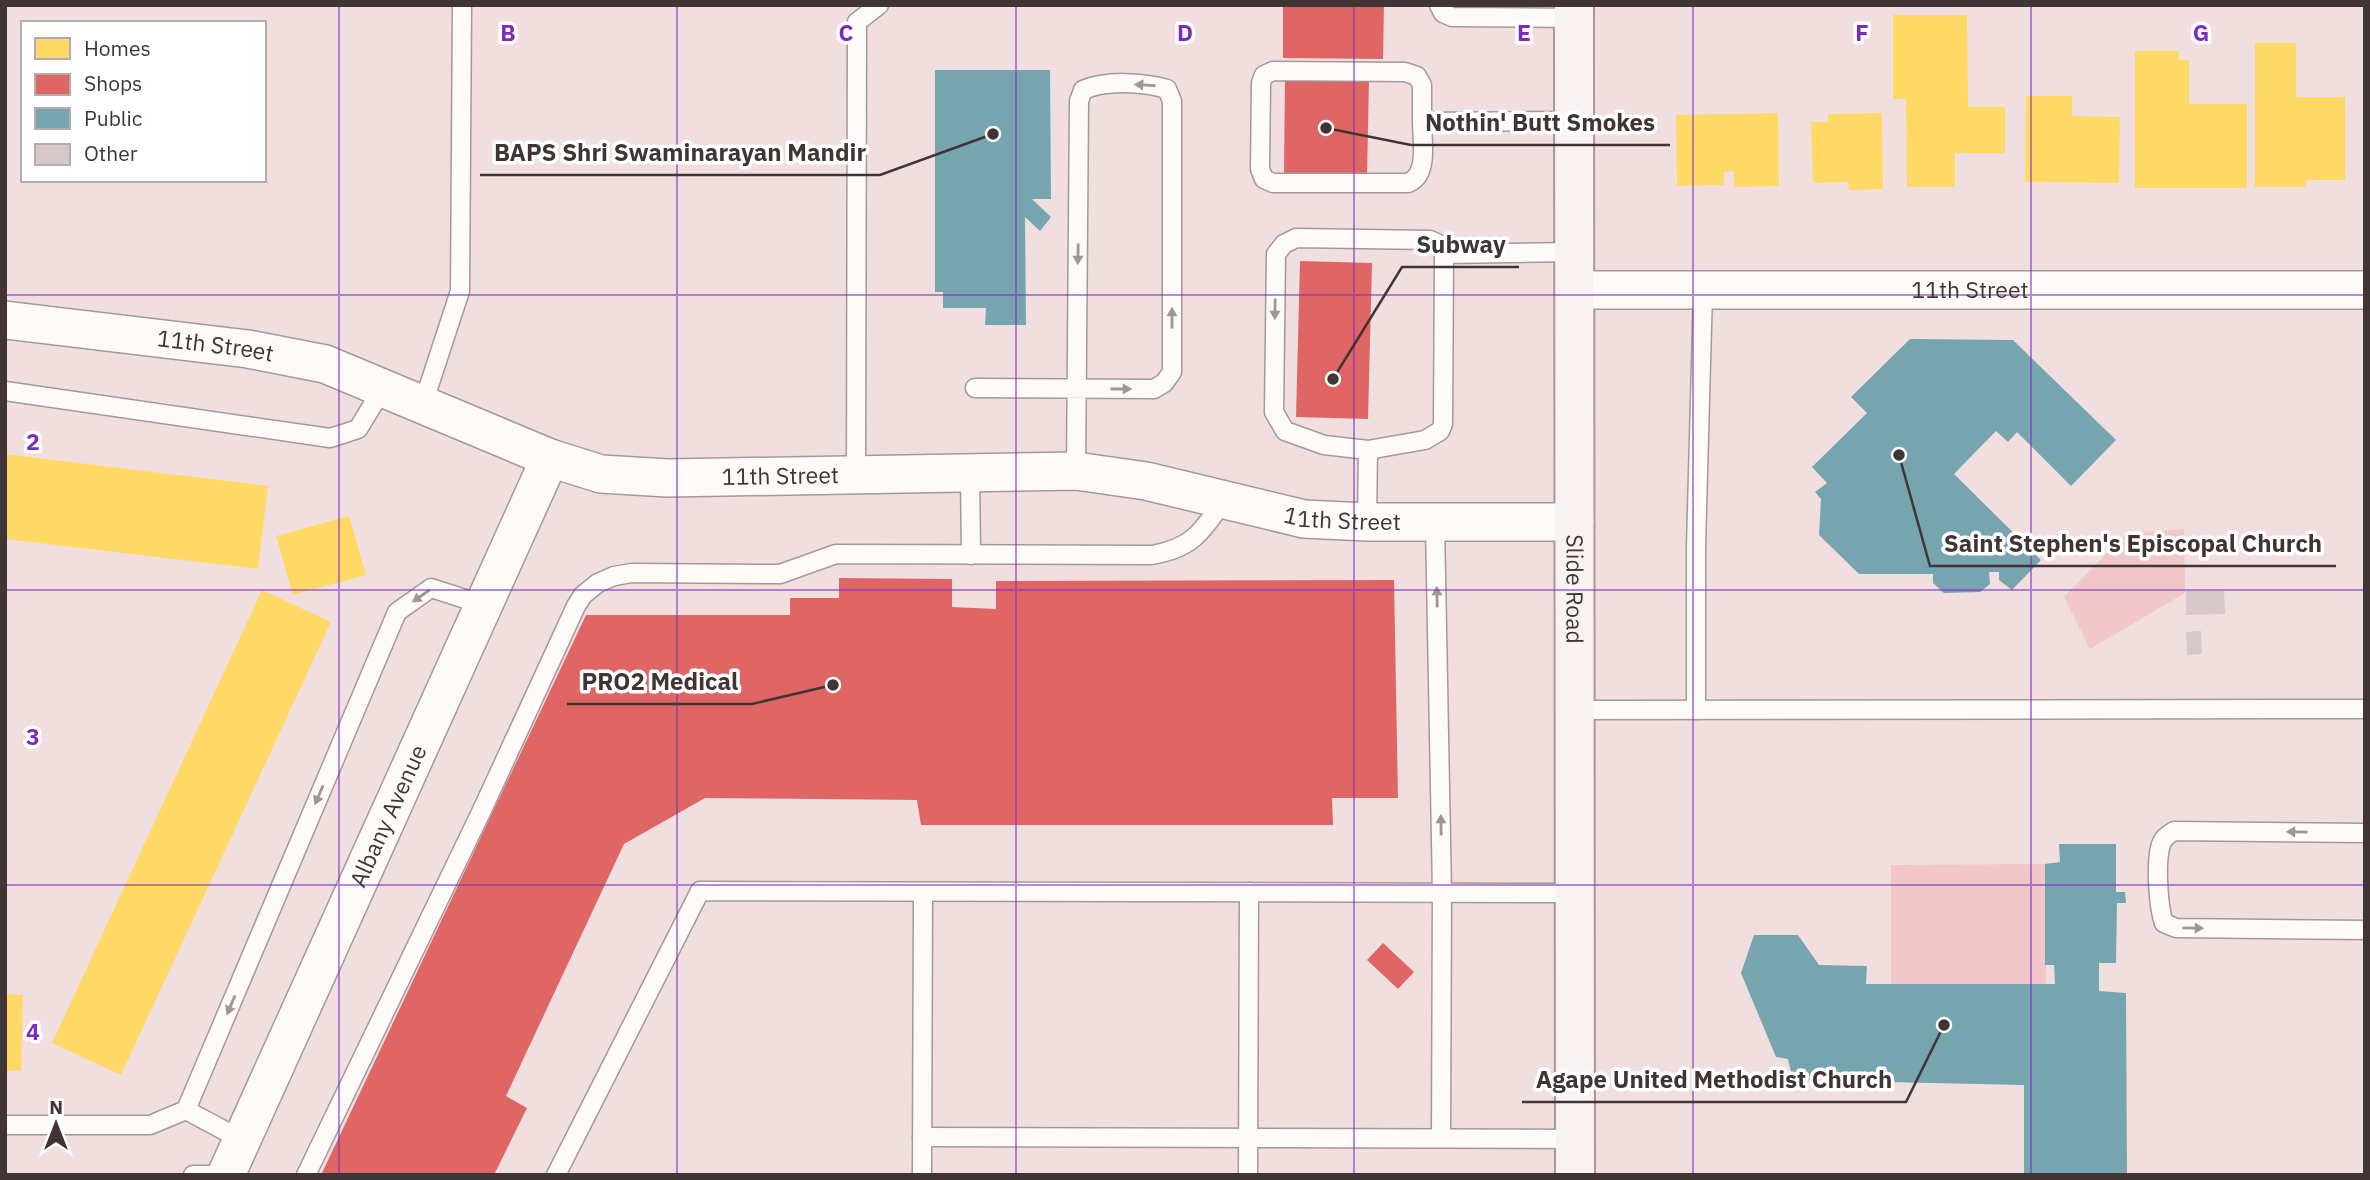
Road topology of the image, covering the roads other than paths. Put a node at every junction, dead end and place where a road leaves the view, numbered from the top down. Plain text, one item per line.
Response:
1 (462, 5) edge
2 (878, 5) edge
3 (1439, 5) edge
4 (1574, 12) edge
5 (1422, 121) junction
6 (1574, 121) junction
7 (1574, 252) junction
8 (1444, 254) junction
9 (1574, 290) junction
10 (1703, 290) junction
11 (2365, 290) edge
12 (5, 320) edge
13 (383, 388) junction
14 (975, 388) dead end
15 (1076, 388) junction
16 (5, 391) edge
17 (423, 404) junction
18 (1368, 450) junction
19 (550, 458) junction
20 (1076, 471) junction
21 (970, 473) junction
22 (856, 475) junction
23 (1223, 501) junction
24 (1367, 523) junction
25 (1435, 523) junction
26 (1575, 523) junction
27 (971, 555) junction
28 (484, 605) junction
29 (2365, 709) edge
30 (1575, 710) junction
31 (1696, 710) junction
32 (2365, 833) edge
33 (923, 892) junction
34 (1249, 892) junction
35 (1442, 893) junction
36 (1575, 893) junction
37 (2365, 930) edge
38 (186, 1110) junction
39 (5, 1125) edge
40 (922, 1137) junction
41 (1248, 1138) junction
42 (1441, 1138) junction
43 (242, 1140) junction
44 (1575, 1157) edge
45 (193, 1175) edge
46 (226, 1175) edge
47 (306, 1175) edge
48 (556, 1175) edge
49 (922, 1175) edge
50 (1248, 1175) edge

1 - 17 lane
2 - 22 lane
3 - 4 lane
4 - 6 main road, Slide Road
5 - 5 lane
5 - 6 lane
6 - 7 main road, Slide Road
7 - 8 lane
7 - 9 main road, Slide Road
8 - 18 lane
8 -> 18 lane
9 - 10 street, 11th Street
9 - 26 main road, Slide Road
10 - 11 street, 11th Street
10 - 31 lane
12 - 13 street, 11th Street
13 - 16 lane
13 - 17 street, 11th Street
14 - 15 lane
15 -> 15 lane
15 - 20 lane
17 - 19 street, 11th Street
18 - 24 lane
19 - 22 street, 11th Street
19 - 28 street, Albany Avenue
20 - 21 street, 11th Street
20 - 23 street, 11th Street
21 - 22 street, 11th Street
21 - 27 lane
23 - 24 street, 11th Street
23 - 27 lane
24 - 25 street, 11th Street
25 - 26 street, 11th Street
35 -> 25 lane
26 - 30 main road, Slide Road
27 - 47 lane
28 -> 38 lane
28 - 43 street, Albany Avenue
29 - 31 lane
30 - 31 lane
30 - 36 main road, Slide Road
32 -> 37 lane
33 - 34 lane
33 - 40 lane
33 - 48 lane
34 - 35 lane
34 - 41 lane
35 - 36 lane
35 - 42 lane
36 - 44 main road, Slide Road
38 - 39 lane
38 - 43 lane
40 - 41 lane
40 - 49 lane
41 - 42 lane
41 - 50 lane
42 - 44 lane
43 - 46 street, Albany Avenue
45 - 46 lane

